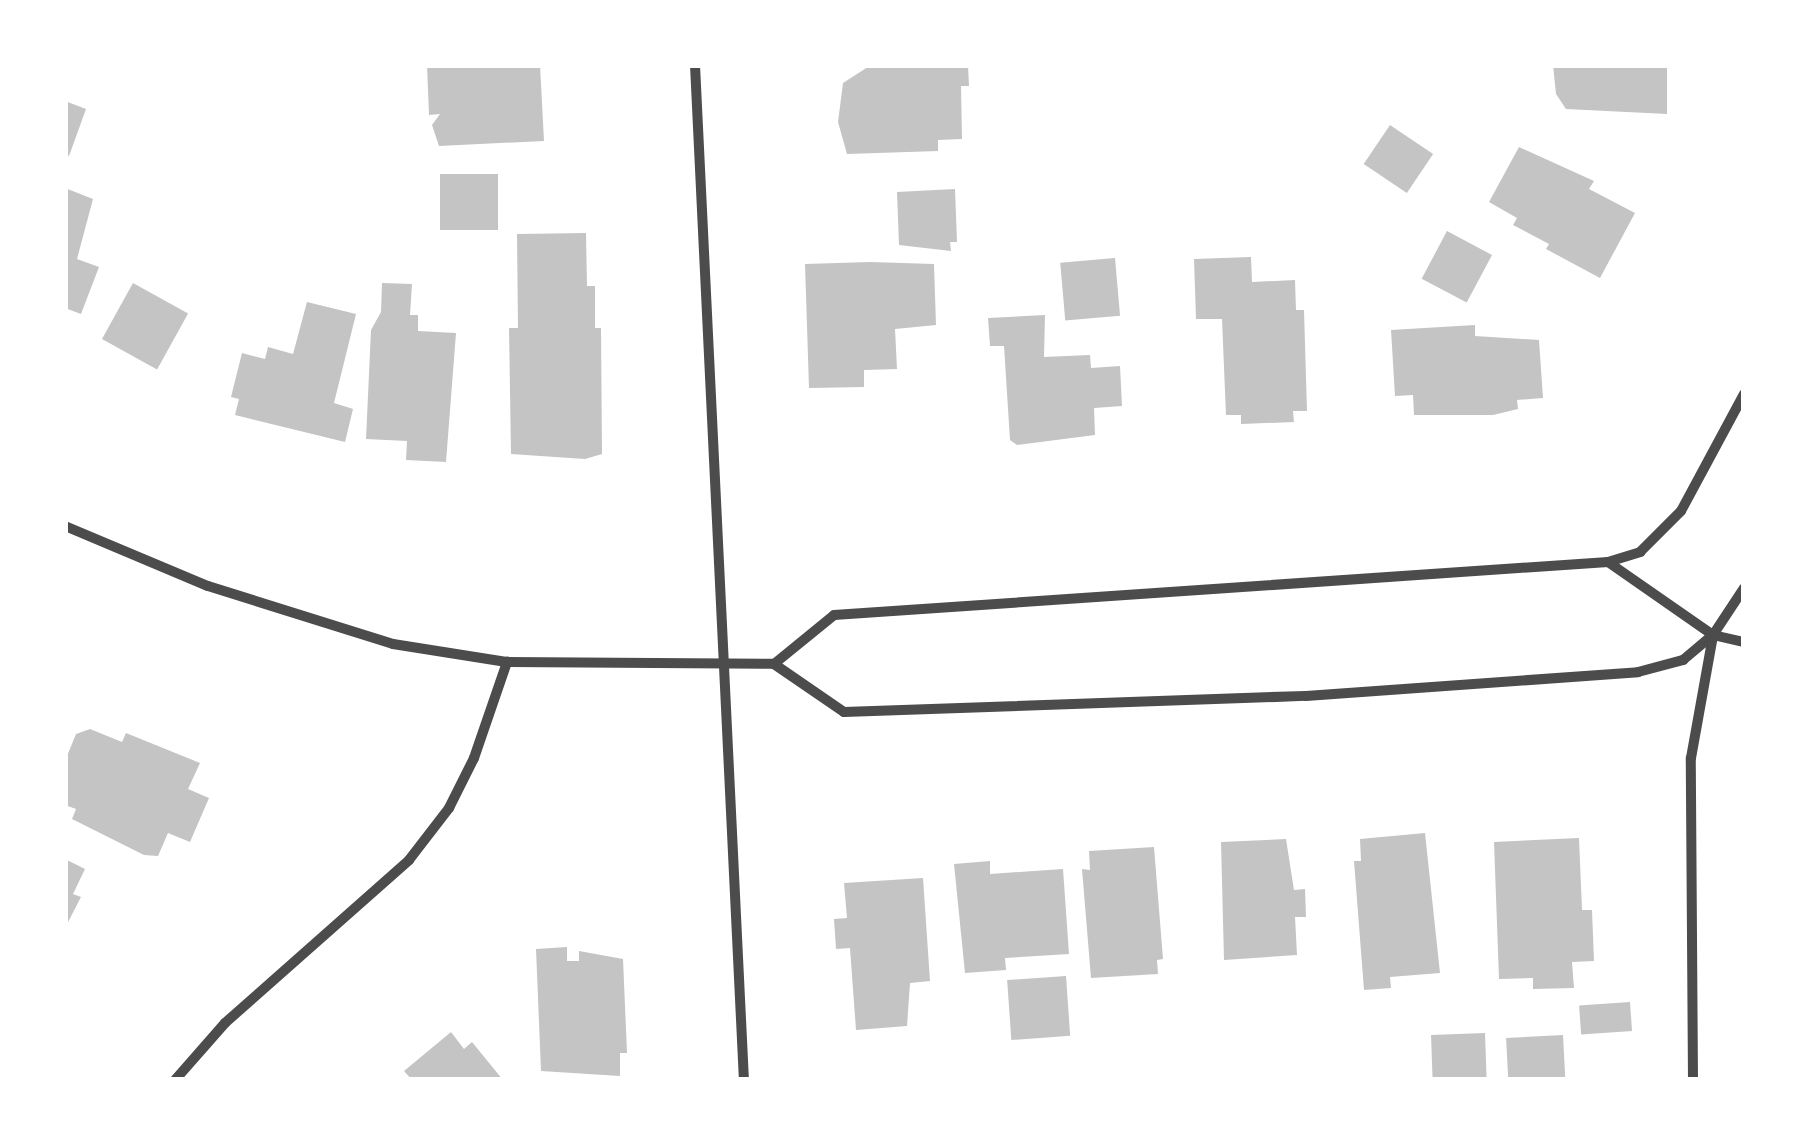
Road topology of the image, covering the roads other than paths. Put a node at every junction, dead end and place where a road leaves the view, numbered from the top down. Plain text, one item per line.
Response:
1 (695, 65) edge
2 (1744, 394) edge
3 (65, 526) edge
4 (1608, 562) junction
5 (1744, 588) edge
6 (1713, 636) junction
7 (1744, 642) edge
8 (508, 662) junction
9 (720, 664) junction
10 (774, 664) junction
11 (175, 1080) edge
12 (744, 1080) edge
13 (1693, 1080) edge

1 - 9 street
2 - 4 street
3 - 8 street
4 - 6 street
4 - 10 street
5 - 6 street
6 - 7 street
6 - 10 street
6 - 13 street
8 - 9 street
8 - 11 street
9 - 10 street
9 - 12 street

